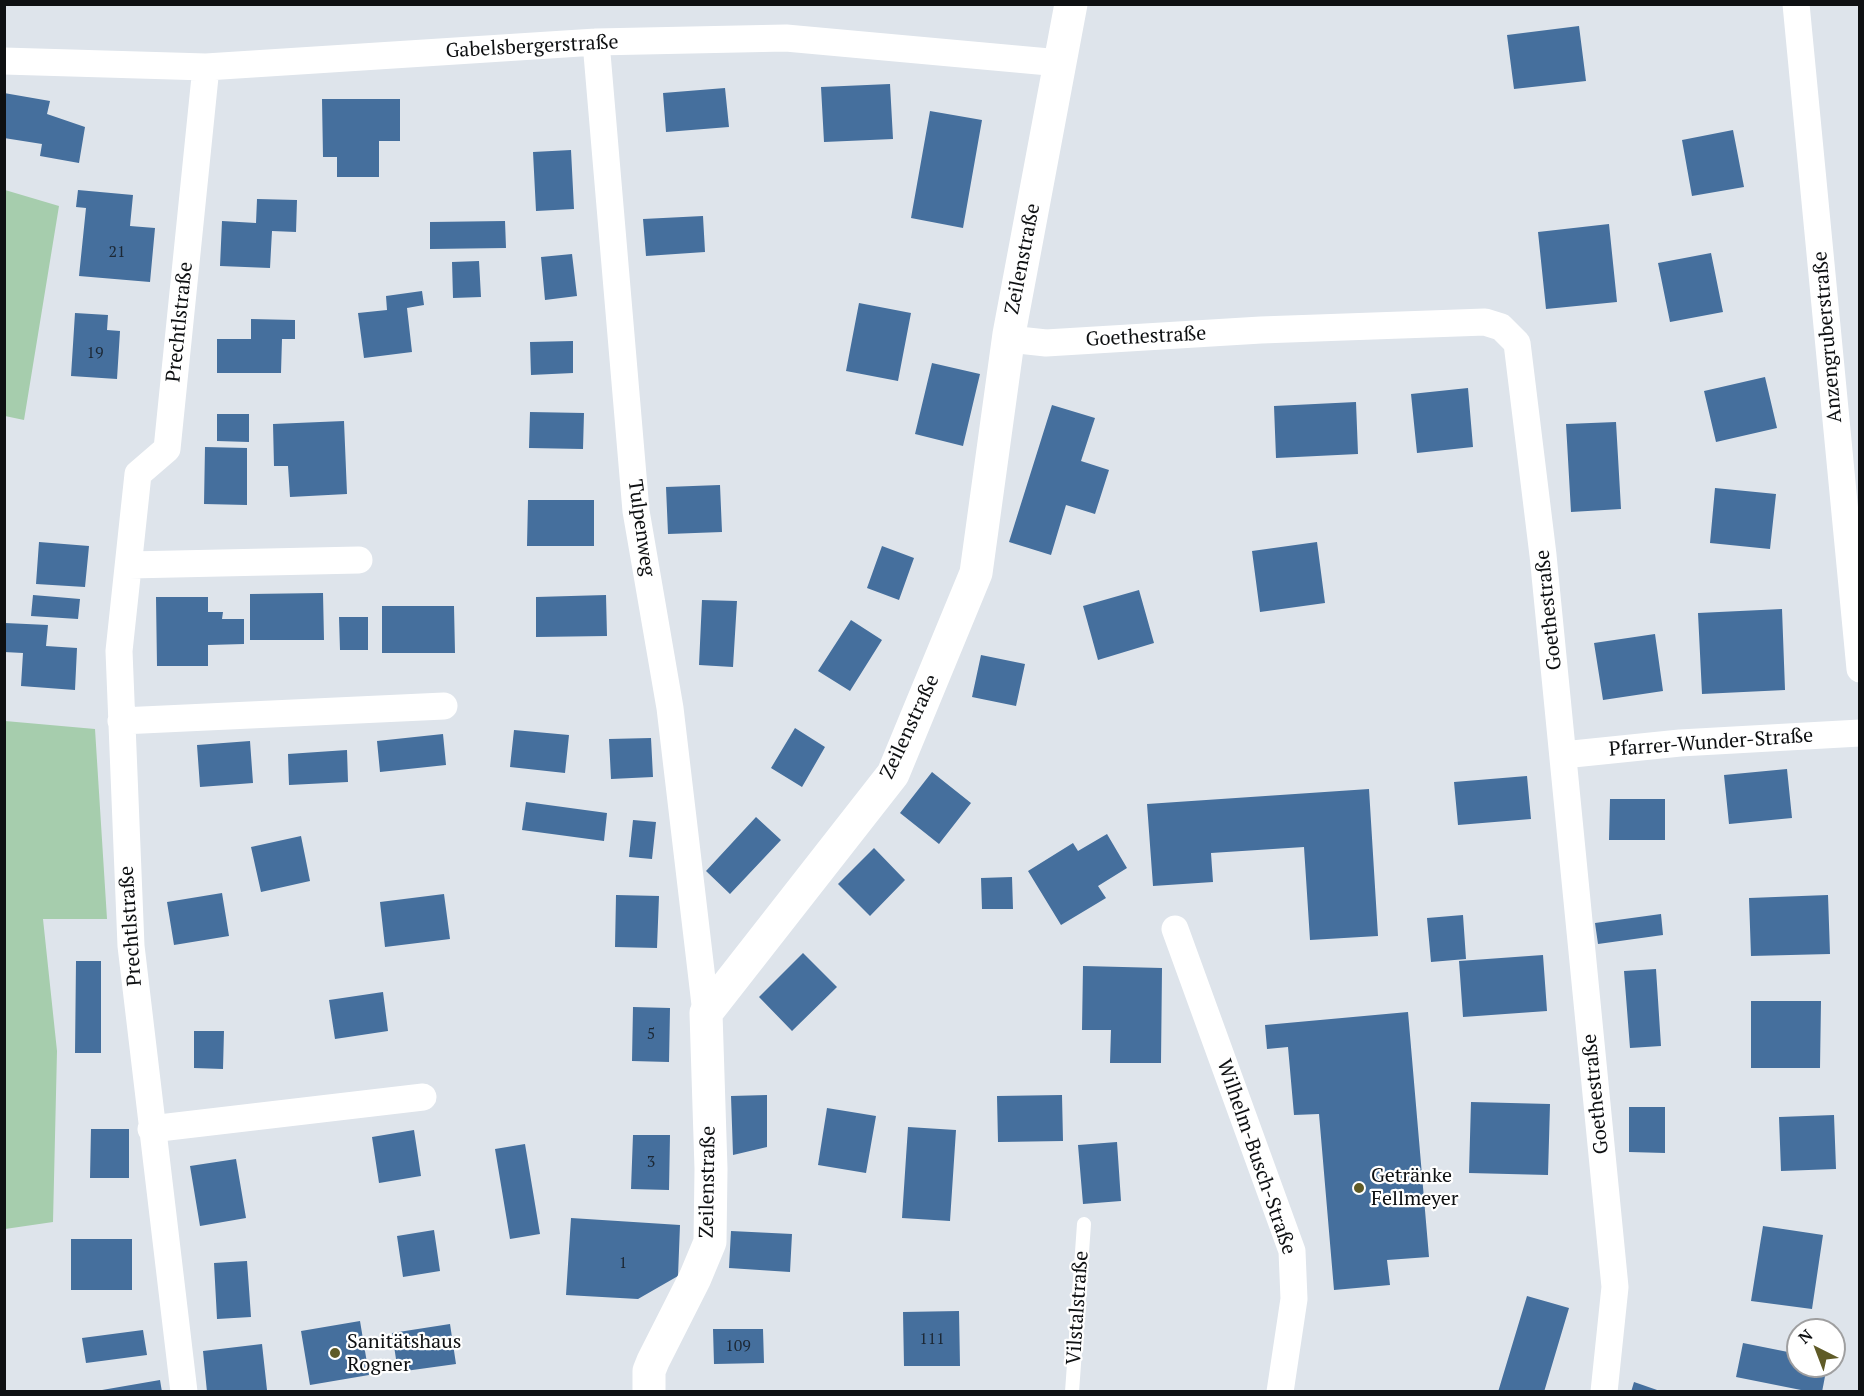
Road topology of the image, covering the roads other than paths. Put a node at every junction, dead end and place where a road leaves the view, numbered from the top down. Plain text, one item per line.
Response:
1 (1071, 4) edge
2 (1797, 4) edge
3 (596, 42) junction
4 (4, 61) edge
5 (1060, 63) junction
6 (206, 67) junction
7 (1009, 339) junction
8 (360, 560) dead end
9 (129, 565) junction
10 (1860, 669) edge
11 (444, 706) dead end
12 (121, 721) junction
13 (1860, 733) edge
14 (1563, 755) junction
15 (1175, 929) dead end
16 (706, 1013) junction
17 (423, 1097) dead end
18 (151, 1129) junction
19 (1084, 1224) dead end
20 (184, 1392) edge
21 (649, 1392) edge
22 (1072, 1392) edge
23 (1280, 1392) edge
24 (1604, 1392) edge

1 - 5 street, Zeilenstraße
2 - 10 street, Anzengruberstraße
3 - 5 street, Gabelsbergerstraße
3 - 6 street, Gabelsbergerstraße
3 - 16 street, Tulpenweg
4 - 6 street, Gabelsbergerstraße
5 - 7 street, Zeilenstraße
6 - 9 street, Prechtlstraße
7 - 14 street, Goethestraße
7 - 16 street, Zeilenstraße
8 - 9 street
9 - 12 street, Prechtlstraße
11 - 12 street
12 - 18 street, Prechtlstraße
13 - 14 street, Pfarrer-Wunder-Straße
14 - 24 street, Goethestraße
15 - 23 street, Wilhelm-Busch-Straße
16 - 21 street, Zeilenstraße
17 - 18 street
18 - 20 street, Prechtlstraße
19 - 22 lane, Vilstalstraße

